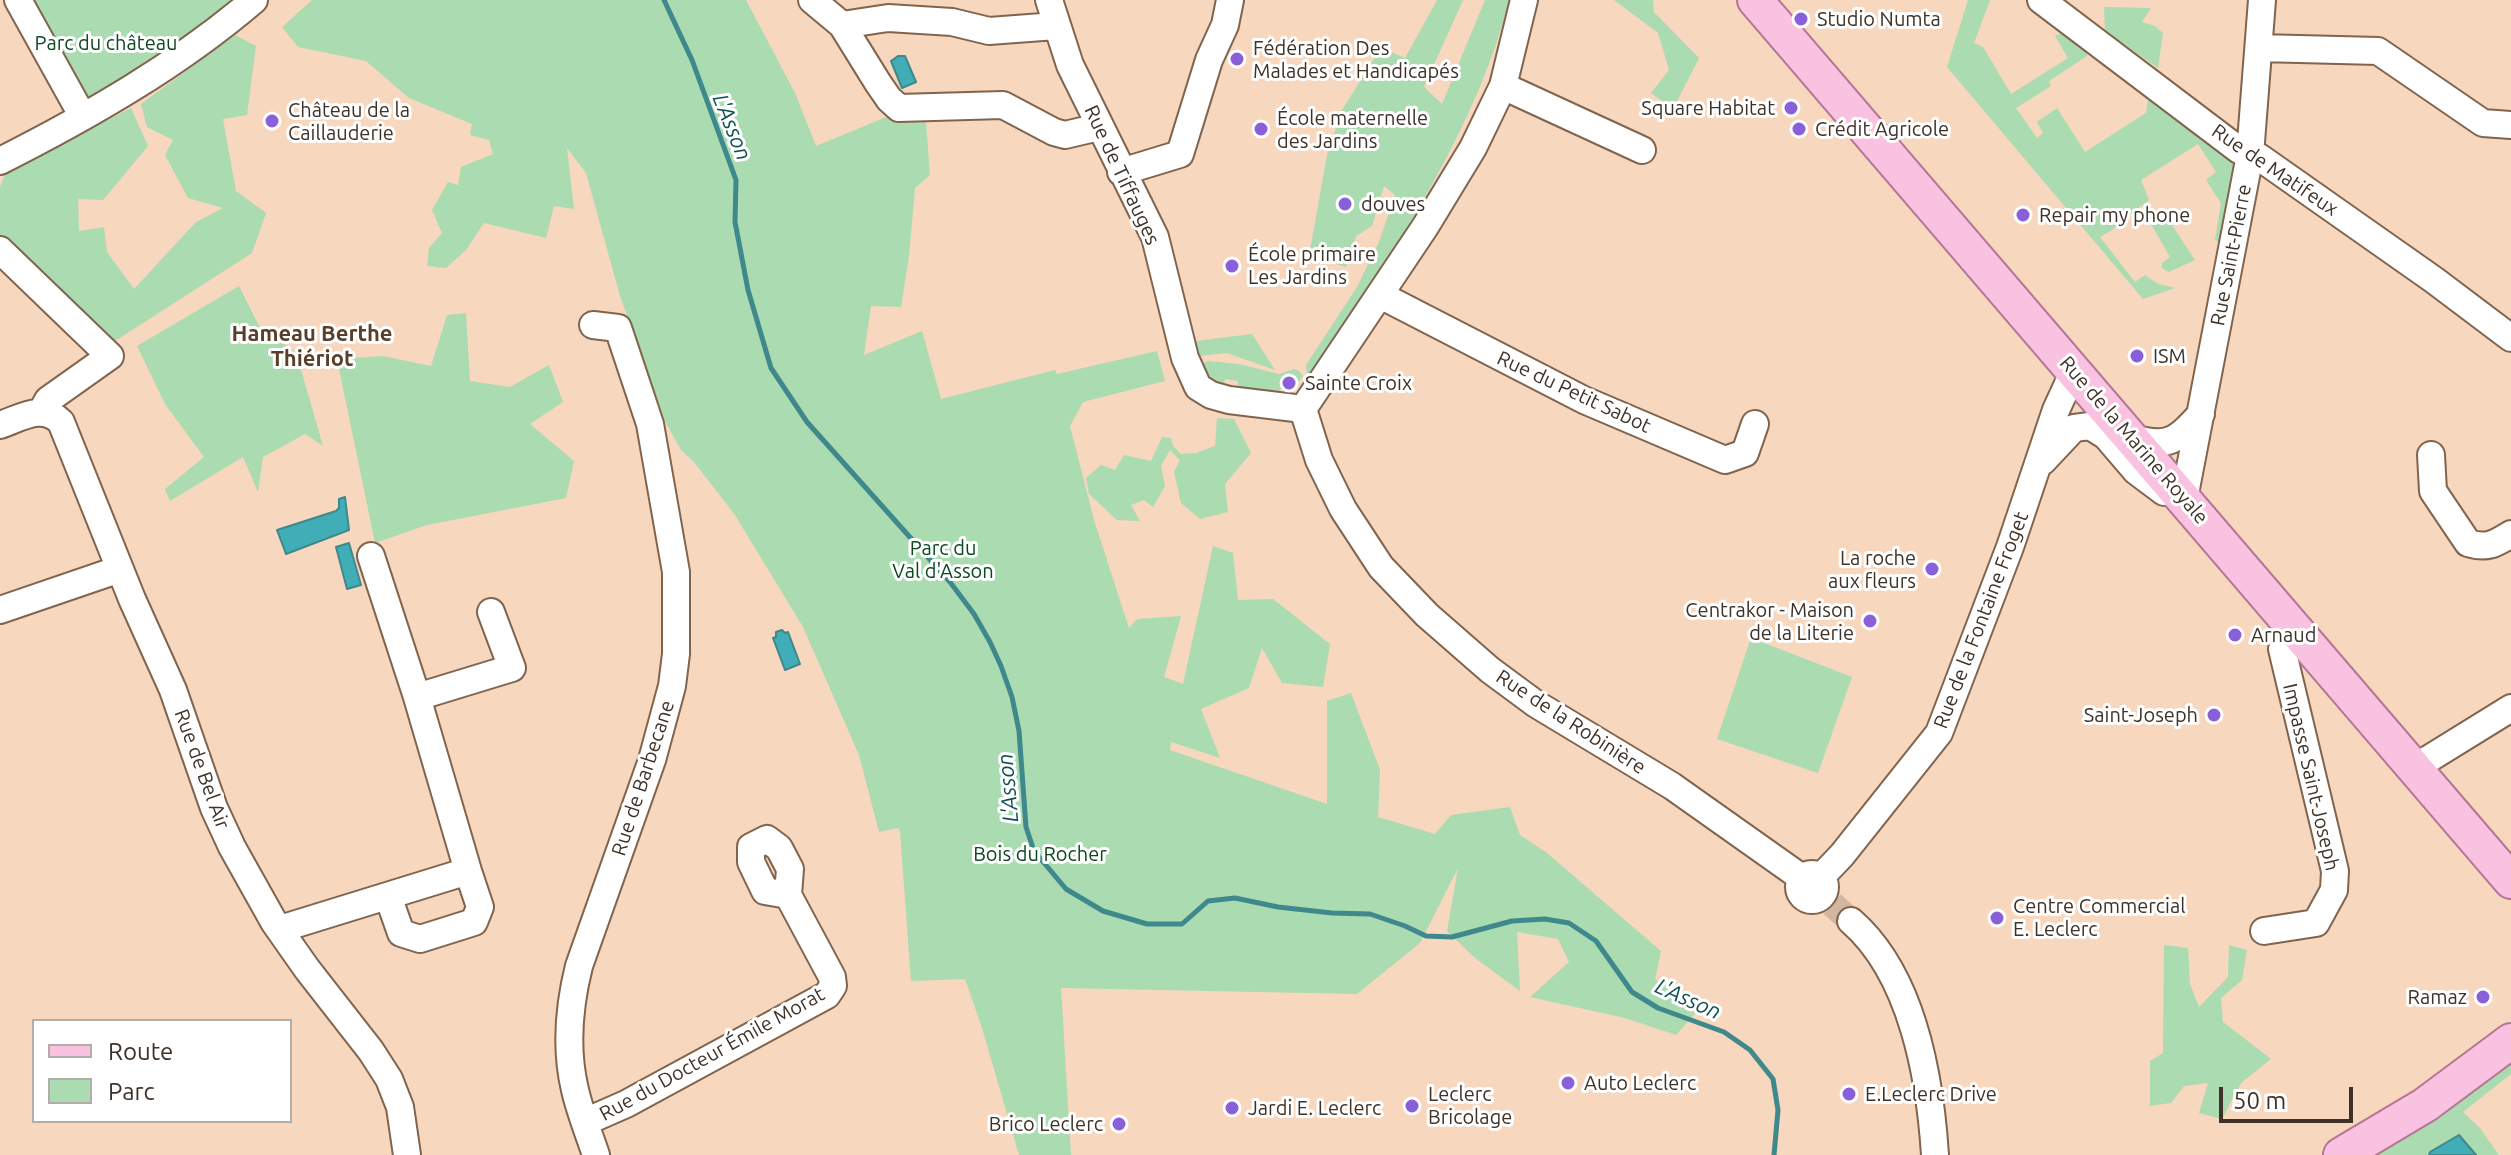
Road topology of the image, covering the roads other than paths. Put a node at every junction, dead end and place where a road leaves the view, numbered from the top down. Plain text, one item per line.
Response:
1 (18, 0) edge
2 (812, 0) edge
3 (1049, 0) edge
4 (1230, 0) edge
5 (1524, 0) edge
6 (1755, 0) edge
7 (2041, 0) edge
8 (2262, 0) edge
9 (255, 1) edge
10 (842, 25) junction
11 (1056, 26) junction
12 (2259, 48) junction
13 (1503, 86) junction
14 (83, 117) junction
15 (2511, 125) edge
16 (1099, 127) junction
17 (1642, 150) dead end
18 (2250, 155) junction
19 (0, 161) edge
20 (1121, 172) junction
21 (0, 250) edge
22 (1380, 295) junction
23 (593, 325) dead end
24 (2511, 338) edge
25 (2085, 384) junction
26 (1303, 409) junction
27 (42, 411) junction
28 (2201, 414) junction
29 (1755, 424) dead end
30 (0, 425) edge
31 (2132, 438) junction
32 (2431, 455) dead end
33 (2038, 467) junction
34 (2190, 506) junction
35 (2511, 534) edge
36 (371, 556) dead end
37 (120, 569) junction
38 (0, 610) edge
39 (491, 612) dead end
40 (2294, 625) junction
41 (417, 697) junction
42 (2511, 708) edge
43 (2414, 768) junction
44 (468, 871) junction
45 (2511, 881) edge
46 (788, 895) dead end
47 (1826, 895) junction
48 (388, 896) junction
49 (280, 929) junction
50 (2264, 931) dead end
51 (2511, 1041) edge
52 (585, 1122) junction
53 (407, 1155) edge
54 (596, 1155) edge
55 (1935, 1155) edge
56 (2341, 1155) edge

1 - 14 street
2 - 10 street
3 - 11 street, Rue de Tiffauges
4 - 20 street
5 - 13 street
6 - 25 main road, Rue de la Marine Royale
7 - 18 street, Rue de Matifeux
8 - 12 street, Rue Saint-Pierre
9 - 14 street
10 - 11 street
10 - 16 street
11 - 16 street, Rue de Tiffauges
12 - 15 street
12 - 18 street, Rue Saint-Pierre
13 - 17 street
13 - 22 street
14 - 19 street
16 - 20 street, Rue de Tiffauges
18 - 24 street, Rue de Matifeux
18 - 28 street, Rue Saint-Pierre
20 - 26 street, Rue de Tiffauges
21 - 27 street
22 - 26 street
22 - 29 street, Rue du Petit Sabot
23 - 52 street, Rue de Barbecane
25 - 31 main road, Rue de la Marine Royale
25 - 33 street, Rue de la Fontaine Froget
26 - 47 street, Rue de la Robinière
27 - 30 street
27 - 37 street, Rue de Bel Air
28 - 31 street
28 - 34 street, Rue Saint-Pierre
31 - 34 main road, Rue de la Marine Royale
32 - 35 street
33 - 34 street, Rue de la Fontaine Froget
33 - 47 street, Rue de la Fontaine Froget
34 - 40 main road, Rue de la Marine Royale
36 - 41 street
37 - 38 street
37 - 49 street, Rue de Bel Air
39 - 41 street
40 - 43 main road, Rue de la Marine Royale
40 - 50 street, Impasse Saint-Joseph
41 - 44 street
42 - 43 street
43 - 45 main road, Rue de la Marine Royale
44 - 48 street
44 - 48 street
46 - 52 street, Rue du Docteur Émile Morat
47 - 55 street, Rue de la Robinière
48 - 49 street
49 - 53 street, Rue de Bel Air
51 - 56 main road
52 - 54 street, Rue de Barbecane

